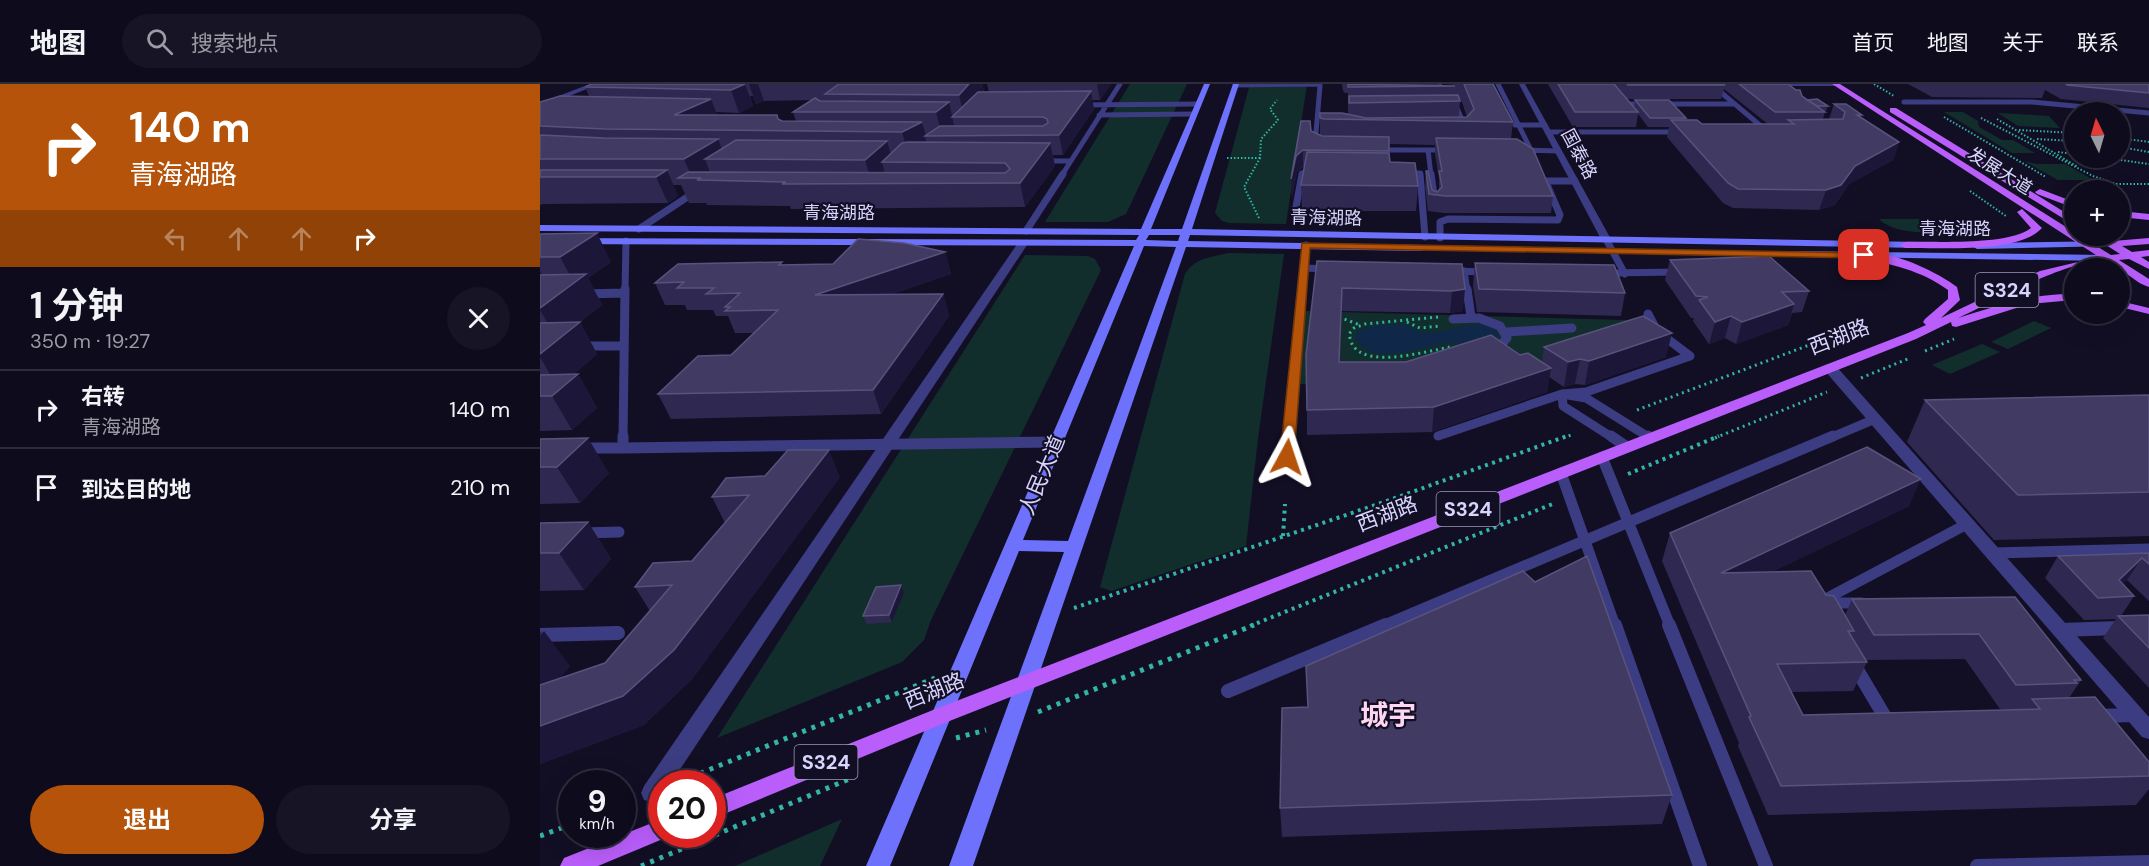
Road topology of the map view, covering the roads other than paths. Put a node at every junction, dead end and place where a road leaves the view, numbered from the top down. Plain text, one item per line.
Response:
1 (596, 84) edge
2 (1120, 84) edge
3 (1207, 84) edge
4 (1498, 84) edge
5 (1522, 84) edge
6 (1711, 84) edge
7 (1739, 84) edge
8 (1776, 84) edge
9 (1835, 84) edge
10 (1235, 85) edge
11 (1320, 85) edge
12 (1440, 86) edge
13 (1450, 89) edge
14 (1784, 90) edge
15 (1495, 93) edge
16 (1618, 98) edge
17 (2052, 98) dead end
18 (1442, 100) edge
19 (1453, 100) junction
20 (1904, 102) dead end
21 (2060, 103) junction
22 (1106, 104) junction
23 (1199, 104) junction
24 (1623, 104) junction
25 (1735, 104) junction
26 (1884, 104) dead end
27 (1074, 105) edge
28 (540, 106) edge
29 (1078, 112) edge
30 (1100, 113) junction
31 (1630, 113) edge
32 (2149, 113) edge
33 (1194, 114) junction
34 (1449, 116) edge
35 (1461, 116) junction
36 (1638, 122) edge
37 (1511, 125) junction
38 (1519, 125) junction
39 (1455, 129) edge
40 (1466, 129) junction
41 (1547, 129) junction
42 (1646, 132) junction
43 (1692, 132) edge
44 (1757, 132) edge
45 (1768, 132) junction
46 (1779, 132) edge
47 (1462, 136) edge
48 (1323, 148) edge
49 (1369, 150) edge
50 (1428, 150) junction
51 (1452, 150) edge
52 (1511, 150) edge
53 (1523, 150) junction
54 (1532, 150) junction
55 (1558, 151) junction
56 (1535, 159) edge
57 (1036, 161) edge
58 (1070, 161) junction
59 (1327, 171) edge
60 (1398, 172) edge
61 (1973, 173) junction
62 (1995, 174) junction
63 (1575, 181) junction
64 (707, 187) edge
65 (685, 190) edge
66 (697, 190) junction
67 (2064, 201) edge
68 (1435, 204) edge
69 (1296, 207) dead end
70 (2130, 215) edge
71 (2064, 216) edge
72 (2149, 217) edge
73 (540, 228) edge
74 (639, 229) junction
75 (2064, 231) edge
76 (1025, 236) junction
77 (1143, 237) junction
78 (1425, 237) junction
79 (1186, 238) junction
80 (1440, 238) junction
81 (540, 241) edge
82 (626, 241) junction
83 (1607, 241) junction
84 (2149, 241) edge
85 (2130, 242) edge
86 (1306, 245) junction
87 (1905, 245) junction
88 (2064, 245) edge
89 (2088, 246) edge
90 (2110, 246) edge
91 (2114, 246) edge
92 (1613, 251) junction
93 (2149, 253) edge
94 (1864, 255) junction
95 (2130, 256) junction
96 (2106, 258) junction
97 (2149, 266) edge
98 (2064, 267) edge
99 (1304, 268) junction
100 (1338, 269) edge
101 (1441, 271) edge
102 (1464, 271) junction
103 (1696, 271) edge
104 (1499, 272) edge
105 (1591, 273) edge
106 (2130, 273) edge
107 (1625, 274) junction
108 (2149, 284) edge
109 (624, 293) junction
110 (572, 294) edge
111 (2064, 298) edge
112 (2130, 306) edge
113 (2149, 311) edge
114 (1648, 314) dead end
115 (1471, 317) junction
116 (1454, 319) road end
117 (1572, 328) dead end
118 (1506, 332) junction
119 (1912, 336) junction
120 (564, 346) edge
121 (624, 346) junction
122 (1450, 347) edge
123 (1496, 349) junction
124 (1509, 358) edge
125 (1830, 368) junction
126 (1558, 391) junction
127 (1875, 419) junction
128 (1438, 436) dead end
129 (1650, 438) junction
130 (1056, 442) junction
131 (887, 444) junction
132 (1627, 447) junction
133 (564, 448) edge
134 (623, 448) junction
135 (1287, 457) dead end
136 (1602, 457) junction
137 (1561, 473) junction
138 (1628, 523) junction
139 (1967, 524) junction
140 (619, 532) dead end
141 (574, 533) edge
142 (1586, 541) junction
143 (1013, 545) junction
144 (1074, 547) junction
145 (2149, 549) edge
146 (1992, 553) junction
147 (1875, 603) edge
148 (2149, 627) edge
149 (2060, 630) junction
150 (618, 633) dead end
151 (540, 634) edge
152 (1849, 655) edge
153 (1024, 683) junction
154 (1228, 691) dead end
155 (2134, 715) junction
156 (940, 716) junction
157 (2087, 716) edge
158 (1888, 722) edge
159 (2149, 732) edge
160 (667, 770) edge
161 (726, 803) edge
162 (648, 835) edge
163 (2149, 862) edge
164 (572, 866) edge
165 (878, 866) edge
166 (961, 866) edge
167 (1700, 866) edge
168 (1766, 866) edge
169 (1977, 866) edge

1 - 28 street
2 - 22 lane
3 - 23 main road, 人民大道
4 - 38 lane
5 - 41 street, 国泰路
6 - 25 lane
7 - 8 street
8 - 9 street
8 - 14 lane
9 - 61 main road, 发展大道
10 - 11 lane
10 - 79 main road
11 - 48 lane
12 - 13 lane
12 - 19 lane
15 - 37 lane
16 - 24 lane
17 - 21 lane
18 - 19 lane
19 - 35 lane
20 - 21 lane
21 - 32 lane
22 - 23 lane
22 - 27 lane
22 - 30 lane
23 - 33 main road, 人民大道
24 - 25 lane
24 - 31 lane
25 - 45 lane
26 - 62 main road, 发展大道
29 - 30 lane
30 - 33 lane
30 - 58 lane
33 - 77 main road, 人民大道
34 - 35 lane
35 - 40 lane
36 - 42 lane
37 - 38 lane
37 - 53 lane
38 - 41 lane
38 - 54 lane
39 - 40 lane
40 - 47 lane
41 - 42 lane
41 - 55 street, 国泰路
42 - 43 lane
44 - 45 lane
45 - 46 lane
49 - 50 lane
50 - 51 lane
50 - 68 lane
52 - 53 lane
53 - 54 lane
54 - 55 lane
54 - 56 lane
55 - 63 street, 国泰路
57 - 58 lane
58 - 76 lane
59 - 69 lane
60 - 78 lane
61 - 75 main road, 发展大道
61 - 87 main road
62 - 67 main road
62 - 71 main road, 发展大道
63 - 80 lane
63 - 83 street, 国泰路
64 - 66 lane
65 - 66 lane
66 - 74 lane
70 - 72 main road
73 - 74 main road, 青海湖路
74 - 76 main road, 青海湖路
76 - 77 main road, 青海湖路
76 - 82 main road, 青海湖路
76 - 131 street
77 - 79 main road, 青海湖路
77 - 130 main road, 人民大道
78 - 79 main road, 青海湖路
78 - 80 main road, 青海湖路
79 - 86 main road, 青海湖路
79 - 144 main road
80 - 83 main road, 青海湖路
81 - 82 main road, 青海湖路
82 - 109 lane
83 - 87 main road, 青海湖路
83 - 92 lane
84 - 85 main road
86 - 92 main road, 青海湖路
86 - 99 lane
87 - 88 main road, 青海湖路
89 - 96 main road, 发展大道
90 - 96 main road
91 - 95 main road
92 - 94 main road, 青海湖路
92 - 107 lane
93 - 95 main road, 西湖路
94 - 96 main road, 青海湖路
94 - 119 main road
95 - 96 main road, 西湖路
95 - 97 main road
98 - 119 main road, 西湖路 / S324
99 - 100 lane
99 - 135 lane
101 - 102 lane
102 - 104 lane
102 - 115 lane
103 - 107 lane
105 - 107 lane
106 - 108 main road, 发展大道
109 - 110 lane
109 - 121 lane
111 - 119 main road
112 - 113 main road
114 - 126 lane
115 - 116 lane
115 - 118 lane
117 - 118 lane
118 - 123 lane
119 - 125 main road, 西湖路 / S324
120 - 121 lane
121 - 134 lane
122 - 123 lane
123 - 124 lane
125 - 127 street
125 - 129 main road, 西湖路 / S324
126 - 128 lane
126 - 129 lane
126 - 132 lane
127 - 138 lane
127 - 139 street
129 - 132 main road, 西湖路 / S324
130 - 131 lane
130 - 143 main road, 人民大道
131 - 134 lane
131 - 160 street
132 - 136 main road, 西湖路 / S324
133 - 134 lane
136 - 137 main road, 西湖路 / S324
136 - 138 lane
137 - 142 lane
137 - 153 main road, 西湖路 / S324
138 - 142 lane
138 - 168 lane
139 - 146 street
139 - 147 lane
140 - 141 lane
142 - 154 lane
142 - 167 lane
143 - 144 main road
143 - 156 main road, 人民大道
144 - 153 main road
145 - 146 lane
146 - 149 street
148 - 149 lane
149 - 155 street
150 - 151 lane
152 - 158 lane
153 - 156 main road, 西湖路 / S324
153 - 166 main road
155 - 157 lane
155 - 159 street
156 - 161 main road, 西湖路 / S324
156 - 165 main road, 人民大道
162 - 164 main road
163 - 169 lane

